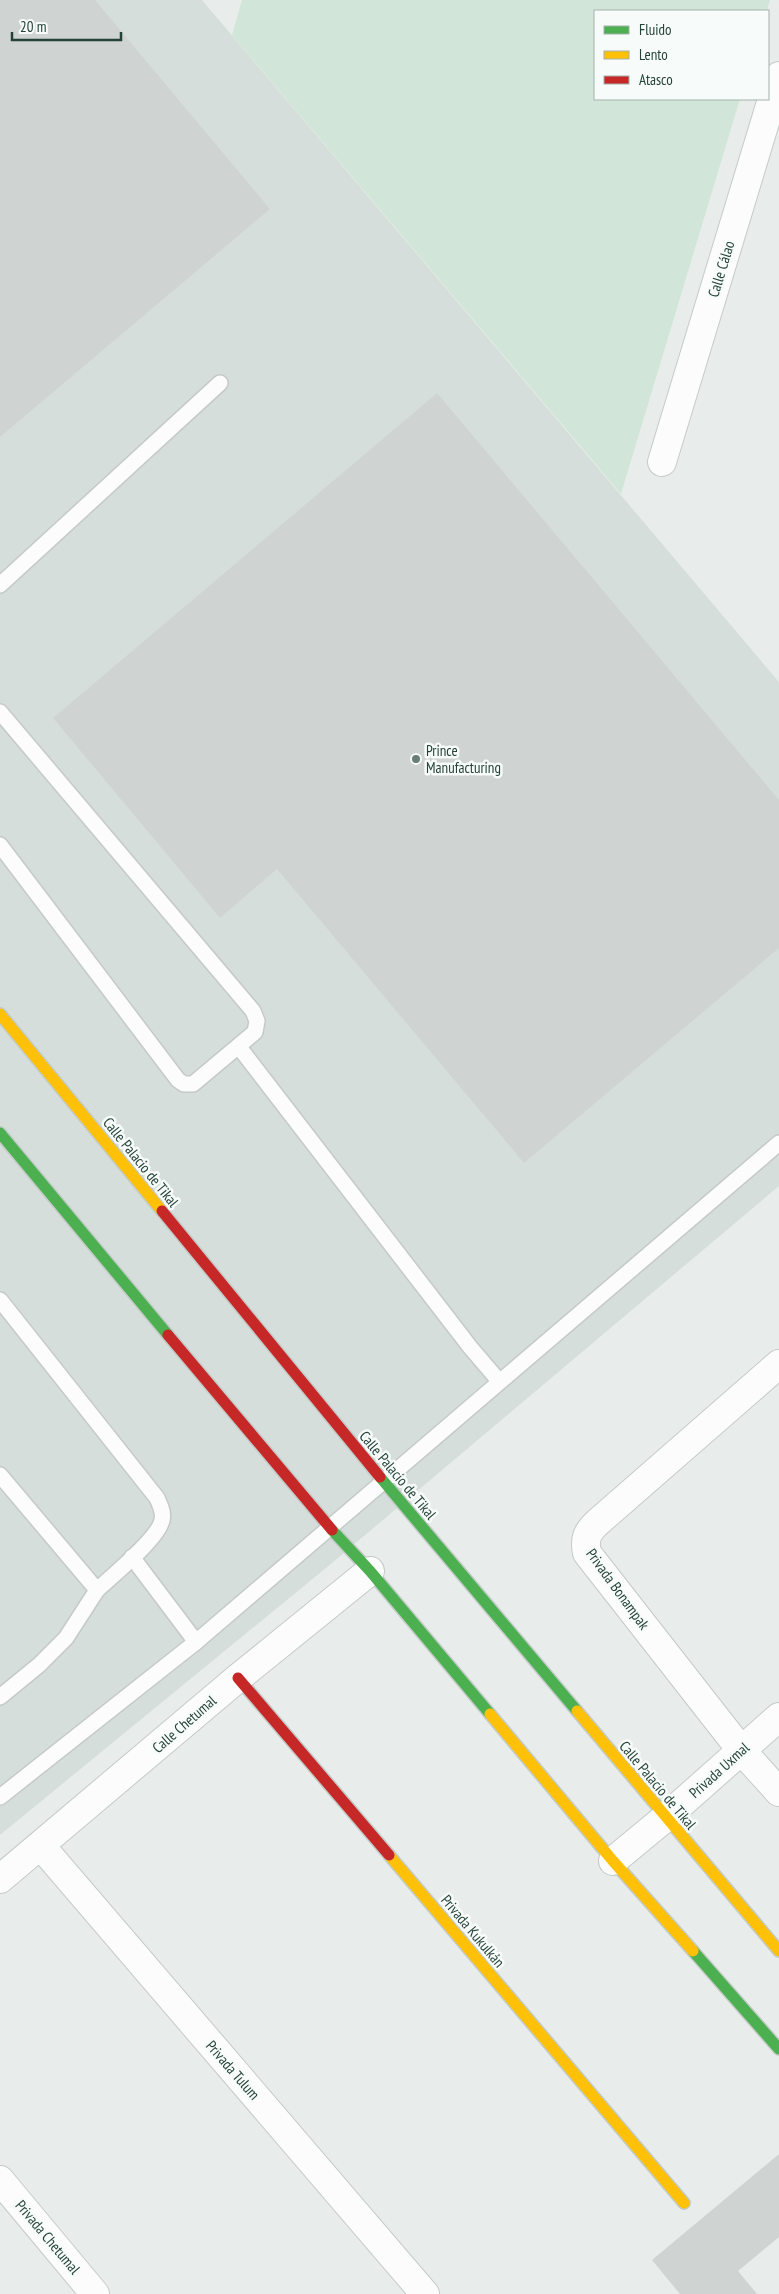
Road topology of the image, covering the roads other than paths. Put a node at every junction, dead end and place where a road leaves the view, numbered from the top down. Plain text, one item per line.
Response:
1 (779, 76) edge
2 (220, 383) dead end
3 (662, 462) dead end
4 (0, 585) edge
5 (0, 712) edge
6 (0, 845) edge
7 (0, 1014) edge
8 (239, 1047) junction
9 (0, 1133) edge
10 (779, 1143) edge
11 (0, 1300) edge
12 (779, 1364) edge
13 (500, 1381) junction
14 (0, 1474) edge
15 (384, 1482) junction
16 (329, 1527) junction
17 (132, 1557) junction
18 (370, 1571) junction
19 (97, 1590) junction
20 (196, 1642) junction
21 (238, 1678) junction
22 (0, 1696) edge
23 (779, 1717) edge
24 (741, 1750) junction
25 (779, 1792) edge
26 (0, 1797) edge
27 (665, 1818) junction
28 (41, 1846) junction
29 (613, 1861) junction
30 (0, 1879) edge
31 (779, 1950) edge
32 (779, 2049) edge
33 (0, 2180) edge
34 (684, 2203) dead end
35 (95, 2294) edge
36 (425, 2294) edge

1 - 3 street, Calle Cálao
2 - 4 lane
5 - 8 lane
6 - 8 lane
7 - 15 street, Calle Palacio de Tikal
8 - 13 lane
9 - 16 street
10 - 13 lane
11 - 17 lane
12 - 24 street, Privada Bonampak
13 - 15 lane
14 - 19 lane
15 - 16 lane
15 - 27 street, Calle Palacio de Tikal
16 - 18 street
16 - 20 lane
17 - 19 lane
17 - 20 lane
18 - 21 street, Calle Chetumal
18 - 29 street
19 - 22 lane
20 - 26 lane
21 - 28 street, Calle Chetumal
21 - 34 street, Privada Kukulkán
23 - 24 street, Privada Uxmal
24 - 25 street
24 - 27 street, Privada Uxmal
27 - 29 street, Privada Uxmal
27 - 31 street, Calle Palacio de Tikal
28 - 30 street, Calle Chetumal
28 - 36 street, Privada Tulum
29 - 32 street
33 - 35 street, Privada Chetumal

